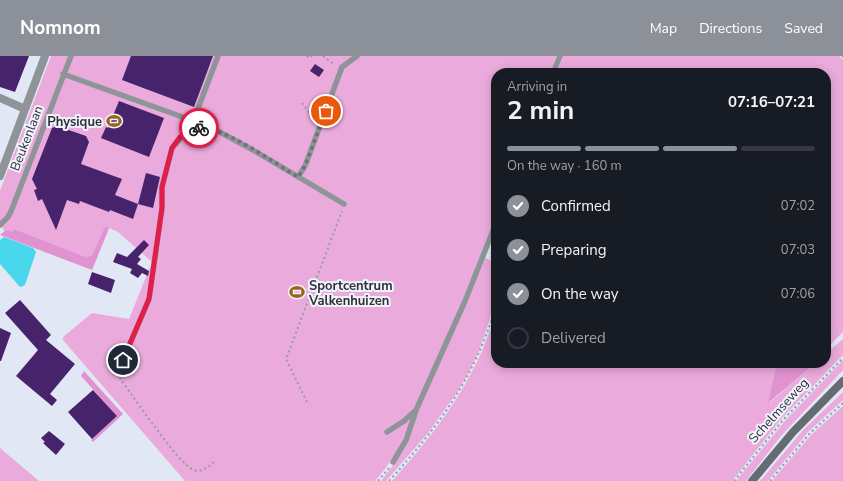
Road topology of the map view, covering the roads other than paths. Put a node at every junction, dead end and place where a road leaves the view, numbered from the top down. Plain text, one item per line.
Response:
1 (46, 56) edge
2 (71, 56) edge
3 (218, 56) edge
4 (357, 56) edge
5 (560, 56) edge
6 (555, 68) edge
7 (63, 74) junction
8 (0, 98) edge
9 (26, 108) junction
10 (193, 127) junction
11 (0, 176) edge
12 (298, 177) junction
13 (344, 204) road end
14 (0, 225) edge
15 (491, 236) edge
16 (123, 360) road end
17 (843, 381) edge
18 (417, 408) junction
19 (387, 432) dead end
20 (393, 462) road end
21 (752, 481) edge

1 - 9 street, Beukenlaan
2 - 7 lane, Beukenlaan
3 - 10 lane
4 - 12 lane
5 - 6 lane
7 - 10 lane
7 - 14 lane, Beukenlaan
8 - 9 street
9 - 11 street, Beukenlaan
10 - 12 lane
10 - 16 lane
12 - 13 lane
15 - 18 lane
17 - 21 main road, Schelmseweg
18 - 19 lane
18 - 20 lane

